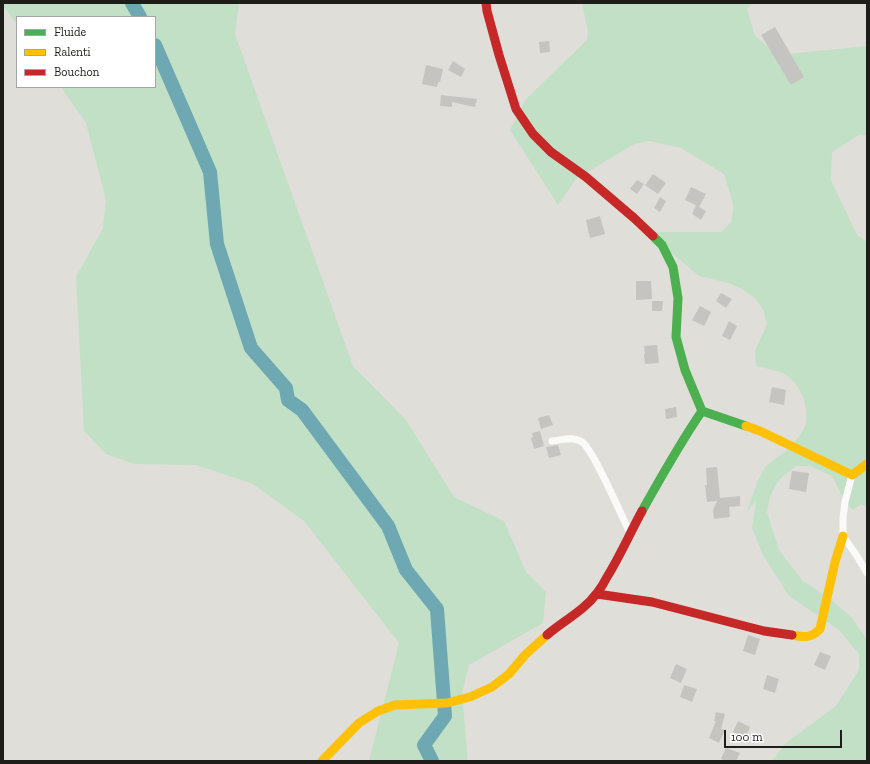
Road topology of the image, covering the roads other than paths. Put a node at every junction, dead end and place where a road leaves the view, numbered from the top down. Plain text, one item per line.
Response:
1 (486, 3) edge
2 (702, 411) junction
3 (552, 441) dead end
4 (867, 464) edge
5 (852, 474) junction
6 (630, 533) junction
7 (844, 536) junction
8 (867, 573) edge
9 (597, 594) junction
10 (322, 761) edge

1 - 2 street
2 - 5 street
2 - 6 street
3 - 6 street
4 - 5 street
5 - 7 street
6 - 9 street
7 - 8 street
7 - 9 street
9 - 10 street

